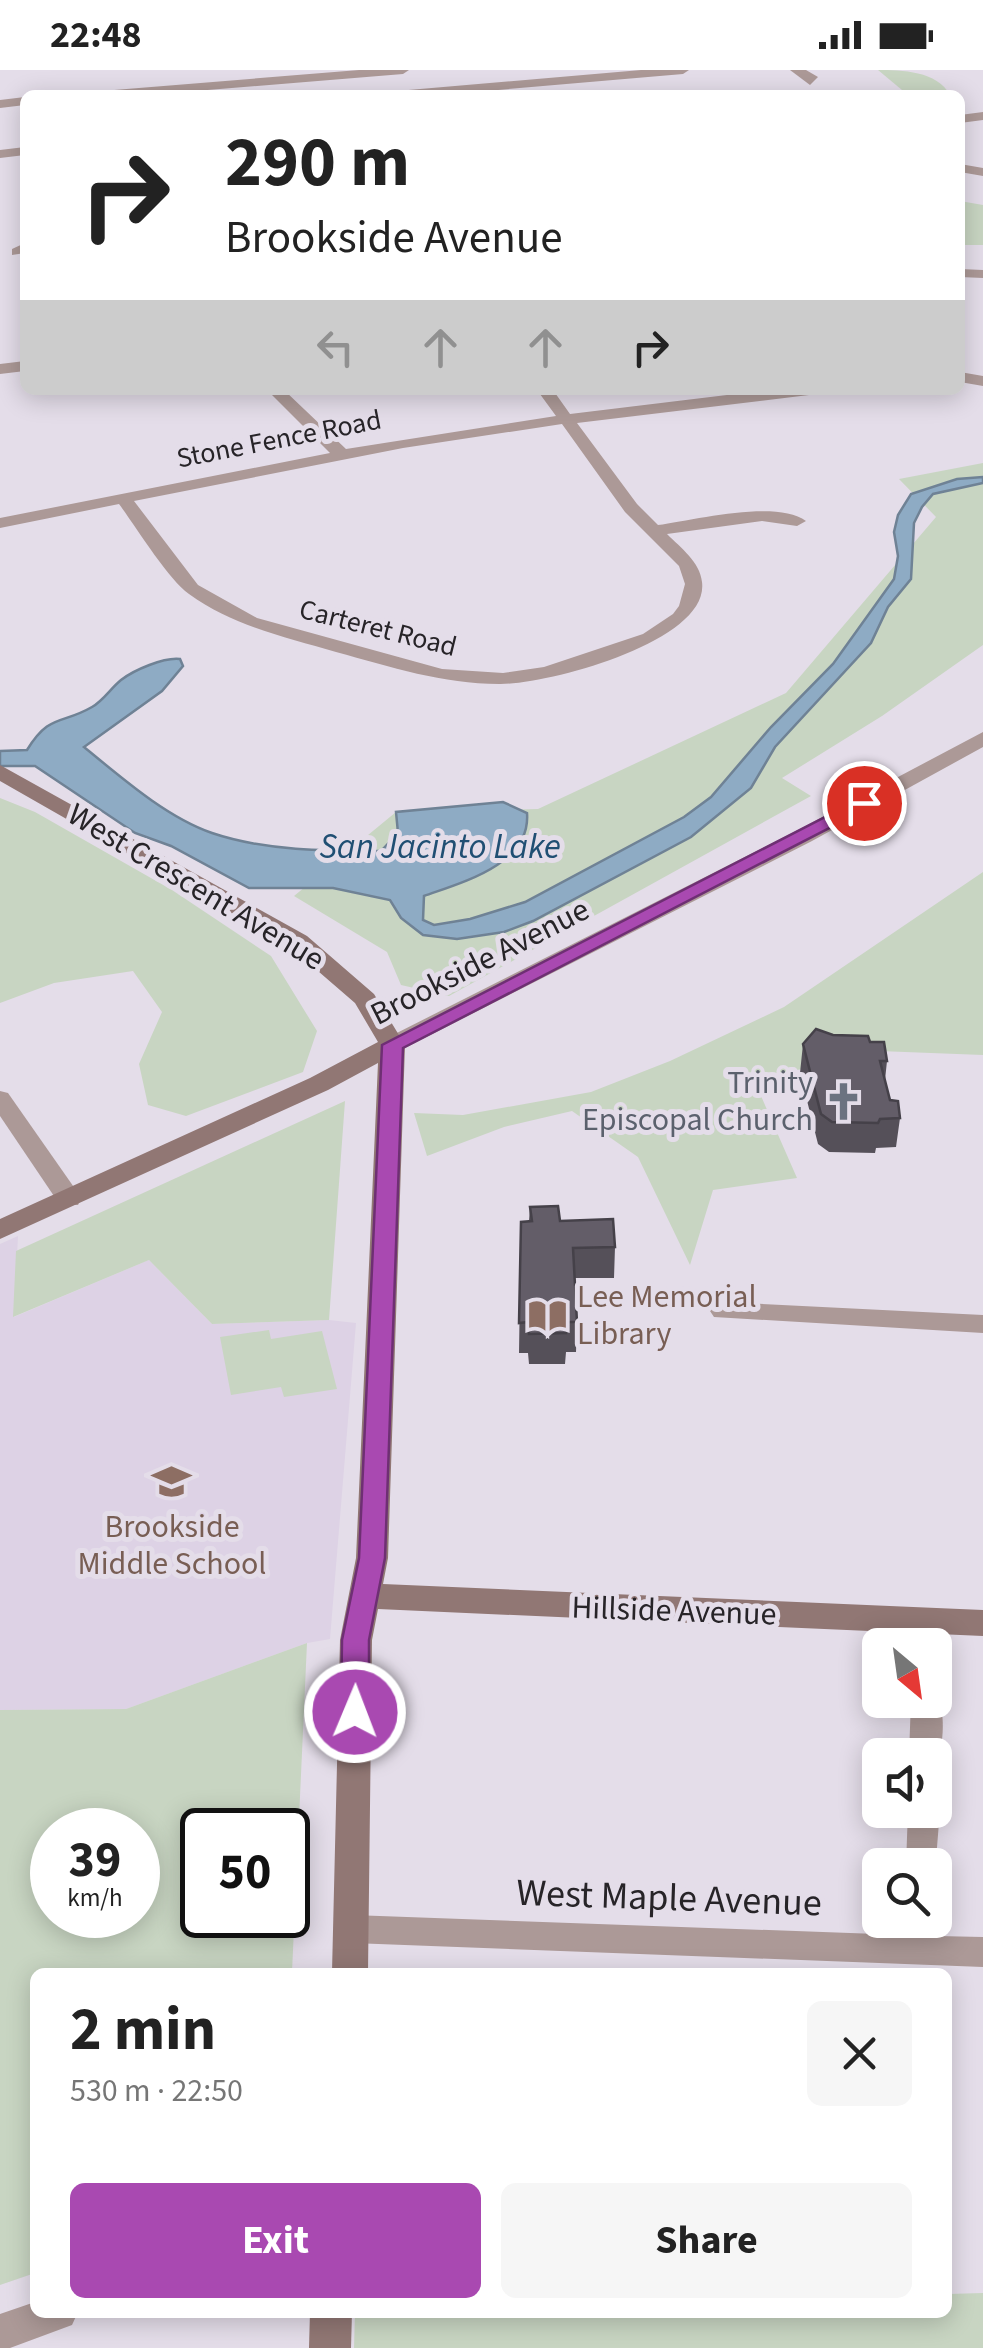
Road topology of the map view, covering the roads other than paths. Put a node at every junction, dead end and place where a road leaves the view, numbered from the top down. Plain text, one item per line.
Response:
1 (404, 70) edge
2 (683, 70) edge
3 (796, 70) edge
4 (603, 73) edge
5 (272, 75) edge
6 (810, 81) dead end
7 (144, 90) edge
8 (420, 90) edge
9 (441, 90) edge
10 (280, 395) edge
11 (549, 395) edge
12 (767, 395) edge
13 (566, 419) junction
14 (340, 454) junction
15 (123, 498) junction
16 (797, 521) dead end
17 (0, 523) edge
18 (653, 530) junction
19 (983, 738) edge
20 (0, 772) edge
21 (392, 1045) junction
22 (319, 1084) junction
23 (0, 1098) edge
24 (390, 1098) junction
25 (69, 1200) junction
26 (0, 1230) edge
27 (723, 1311) dead end
28 (983, 1324) edge
29 (364, 1596) junction
30 (983, 1623) edge
31 (862, 1629) edge
32 (952, 1629) edge
33 (352, 1929) junction
34 (862, 1933) edge
35 (935, 1938) edge
36 (983, 1952) edge
37 (350, 1968) edge
38 (41, 2318) edge
39 (331, 2318) edge
40 (0, 2333) edge
41 (330, 2348) edge

1 - 5 street
1 - 8 street
2 - 4 street
3 - 6 street
4 - 9 street
5 - 7 street
10 - 14 street
11 - 13 street, Carteret Road
12 - 13 street, Stone Fence Road
13 - 14 street, Stone Fence Road
13 - 18 street, Carteret Road
14 - 15 street, Stone Fence Road
15 - 17 street, Stone Fence Road
15 - 18 street, Carteret Road
16 - 18 street
19 - 21 street, Brookside Avenue
20 - 21 main road, West Crescent Avenue
21 - 22 main road, Brookside Avenue
21 - 24 main road
22 - 24 main road
22 - 25 main road, Brookside Avenue
23 - 25 street
24 - 29 main road
25 - 26 main road, Brookside Avenue
27 - 28 street
29 - 31 main road, Hillside Avenue
29 - 33 main road
30 - 32 main road, Hillside Avenue
33 - 34 street, West Maple Avenue
33 - 37 main road
35 - 36 street, West Maple Avenue
38 - 40 street
39 - 41 main road

